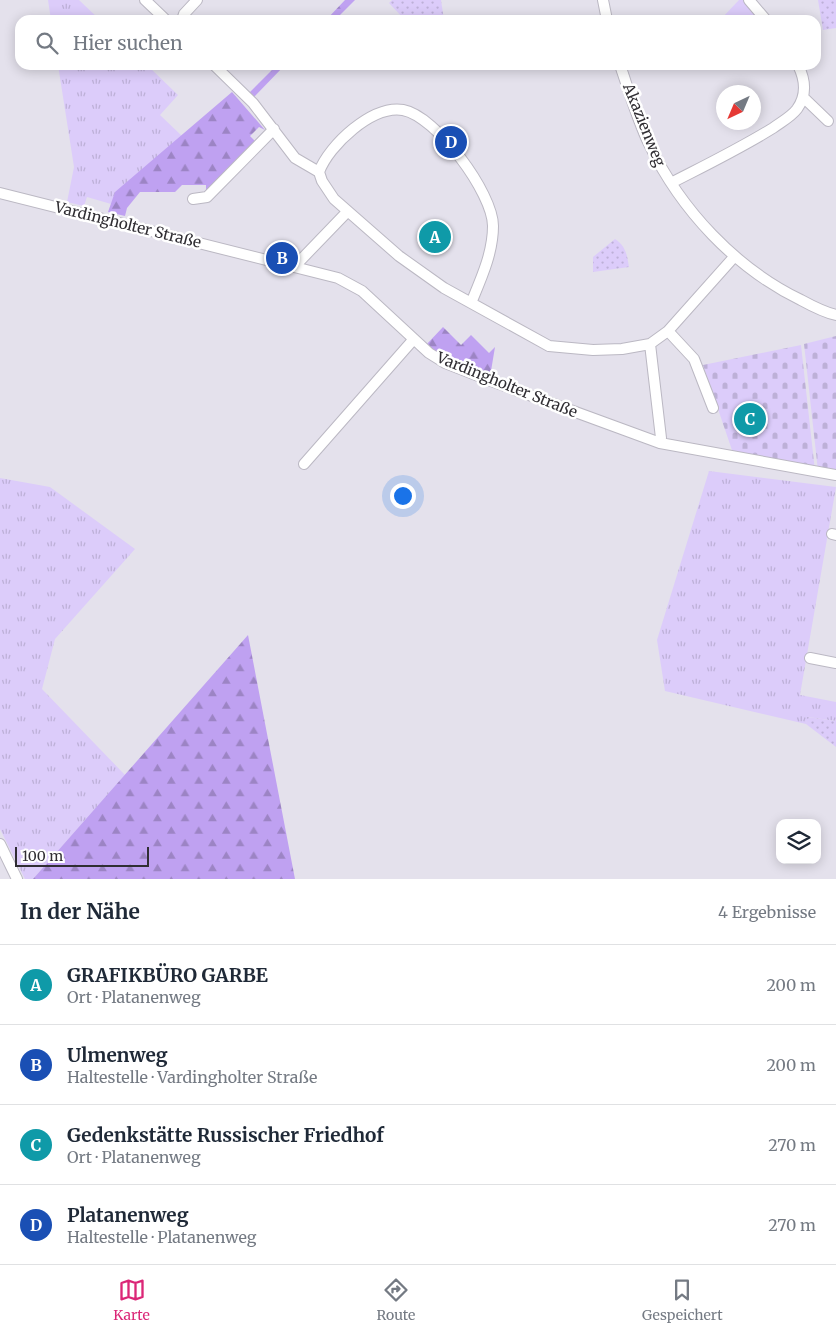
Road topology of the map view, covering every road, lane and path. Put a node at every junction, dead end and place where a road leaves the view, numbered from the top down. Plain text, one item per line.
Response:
1 (145, 0) edge
2 (197, 0) edge
3 (603, 0) edge
4 (749, 0) edge
5 (161, 15) edge
6 (184, 15) edge
7 (606, 15) edge
8 (762, 15) edge
9 (219, 70) edge
10 (622, 70) edge
11 (800, 70) edge
12 (803, 97) junction
13 (828, 121) dead end
14 (274, 129) junction
15 (319, 172) junction
16 (671, 183) junction
17 (0, 193) edge
18 (193, 200) dead end
19 (347, 212) junction
20 (734, 257) junction
21 (294, 267) junction
22 (471, 303) junction
23 (831, 314) edge
24 (836, 322) edge
25 (668, 331) junction
26 (413, 340) junction
27 (650, 344) junction
28 (713, 408) dead end
29 (661, 438) dead end
30 (304, 464) dead end
31 (836, 475) edge
32 (810, 658) dead end
33 (836, 663) edge
34 (0, 844) edge
35 (17, 879) edge

1 - 5 street
2 - 6 street
3 - 7 street
4 - 8 street
9 - 14 street
10 - 16 street, Akazienweg
11 - 12 street
12 - 13 street
12 - 16 street, Akazienweg
14 - 15 street
14 - 18 street
15 - 19 street
15 - 22 street
16 - 20 street, Akazienweg
17 - 21 street, Vardingholter Straße
19 - 21 street
19 - 22 street
20 - 23 street, Akazienweg
20 - 25 street
21 - 26 street, Vardingholter Straße
22 - 27 street
23 - 24 street, Akazienweg
25 - 27 street
25 - 28 street
26 - 30 street
26 - 31 street, Vardingholter Straße
27 - 29 street
32 - 33 street
34 - 35 street

